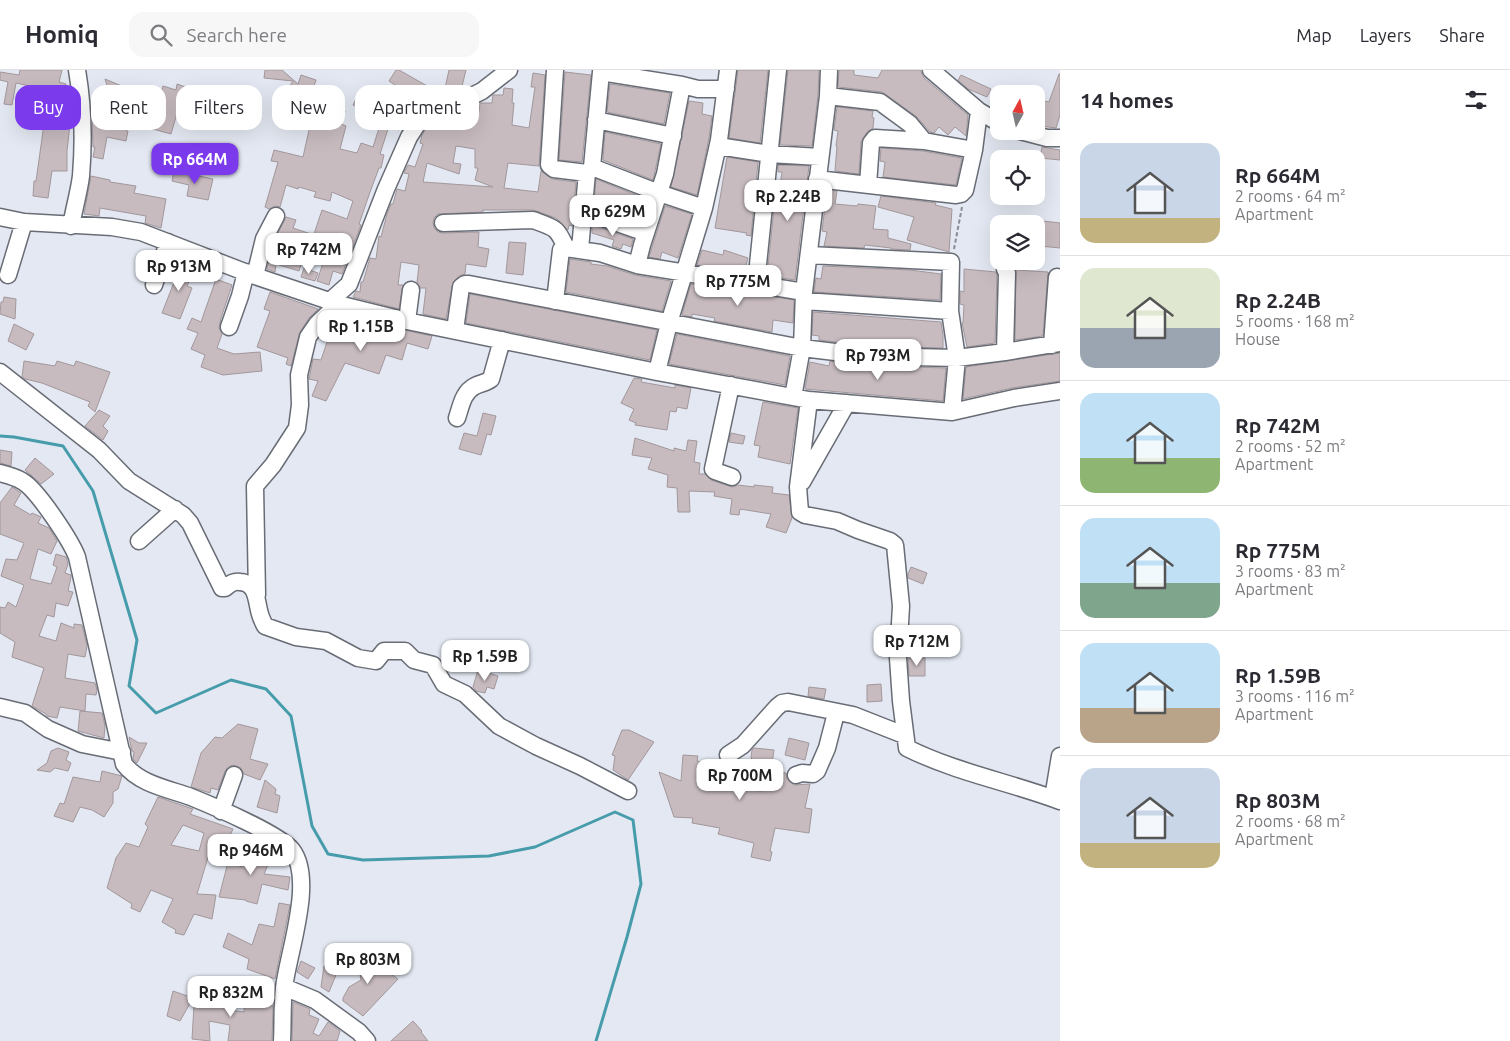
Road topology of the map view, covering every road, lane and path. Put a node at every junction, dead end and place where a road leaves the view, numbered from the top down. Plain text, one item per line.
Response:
1 (77, 70) edge
2 (509, 70) edge
3 (555, 70) edge
4 (728, 70) edge
5 (778, 70) edge
6 (829, 70) edge
7 (931, 70) edge
8 (596, 71) edge
9 (682, 84) junction
10 (726, 89) junction
11 (828, 96) junction
12 (979, 111) junction
13 (990, 118) edge
14 (596, 120) junction
15 (673, 136) junction
16 (1045, 137) edge
17 (1060, 138) edge
18 (924, 141) junction
19 (718, 146) junction
20 (974, 150) junction
21 (769, 154) junction
22 (820, 157) junction
23 (589, 170) junction
24 (817, 179) junction
25 (868, 185) junction
26 (965, 190) junction
27 (659, 193) junction
28 (704, 208) junction
29 (583, 212) junction
30 (276, 216) dead end
31 (0, 217) edge
32 (443, 223) dead end
33 (71, 226) junction
34 (21, 231) junction
35 (646, 233) junction
36 (168, 242) junction
37 (573, 249) junction
38 (809, 255) junction
39 (952, 262) junction
40 (637, 265) junction
41 (1006, 270) edge
42 (685, 273) junction
43 (250, 274) junction
44 (8, 275) dead end
45 (1057, 277) dead end
46 (756, 284) junction
47 (154, 285) dead end
48 (411, 290) dead end
49 (804, 296) junction
50 (556, 301) junction
51 (333, 303) junction
52 (950, 311) junction
53 (407, 321) junction
54 (669, 323) junction
55 (229, 327) dead end
56 (455, 330) junction
57 (502, 340) junction
58 (1056, 344) edge
59 (802, 348) junction
60 (1005, 352) junction
61 (957, 358) junction
62 (0, 372) edge
63 (657, 372) junction
64 (731, 385) junction
65 (1060, 391) edge
66 (792, 397) junction
67 (809, 400) junction
68 (846, 404) junction
69 (952, 412) junction
70 (457, 418) dead end
71 (0, 473) edge
72 (732, 477) dead end
73 (798, 487) junction
74 (175, 509) junction
75 (139, 541) dead end
76 (257, 595) junction
77 (0, 707) edge
78 (836, 713) junction
79 (904, 735) junction
80 (122, 752) junction
81 (728, 755) dead end
82 (1060, 756) edge
83 (234, 775) dead end
84 (796, 775) dead end
85 (628, 791) dead end
86 (1056, 799) edge
87 (221, 811) junction
88 (284, 987) junction
89 (282, 1041) edge
90 (366, 1041) edge

1 - 33 street
2 - 51 street
3 - 23 street
4 - 10 street
5 - 21 street
6 - 11 street
7 - 12 street
8 - 9 street
8 - 14 street
9 - 10 street
9 - 15 street
10 - 19 street
11 - 18 street
11 - 22 street
12 - 13 street
12 - 20 street
14 - 15 street
14 - 23 street
15 - 27 street
16 - 17 street
18 - 20 street
18 - 25 street
19 - 21 street
19 - 28 street
20 - 26 street
21 - 22 street
21 - 46 street
22 - 24 street
23 - 27 street
23 - 29 street
24 - 25 street
24 - 38 street
25 - 26 street
26 - 39 path
27 - 28 street
27 - 35 street
28 - 42 street
29 - 35 street
29 - 37 street
30 - 43 street
31 - 34 street
32 - 37 street
33 - 34 street
33 - 36 street
34 - 44 street
35 - 40 street
36 - 43 street
36 - 47 street
37 - 40 street
37 - 50 street
38 - 39 street
38 - 49 street
39 - 52 street
40 - 42 street
41 - 60 street
42 - 46 street
42 - 54 street
43 - 51 street
43 - 55 street
45 - 58 street
46 - 49 street
48 - 53 street
49 - 52 street
49 - 59 street
50 - 54 street
50 - 56 street
51 - 53 street
51 - 76 street
52 - 61 street
53 - 56 street
54 - 59 street
54 - 63 street
56 - 57 street
57 - 63 street
57 - 70 street
58 - 60 street
59 - 61 street
59 - 66 street
60 - 61 street
61 - 69 street
62 - 74 street
63 - 64 street
64 - 66 street
64 - 72 street
65 - 69 street
66 - 67 street
67 - 68 street
67 - 73 street
68 - 69 street
68 - 73 street
71 - 80 street
73 - 79 street
74 - 75 street
74 - 76 street
76 - 85 street
77 - 80 street
78 - 79 street
78 - 81 street
78 - 84 street
79 - 86 street
80 - 87 street
82 - 86 street
83 - 87 street
87 - 88 street
88 - 89 street
88 - 90 street

